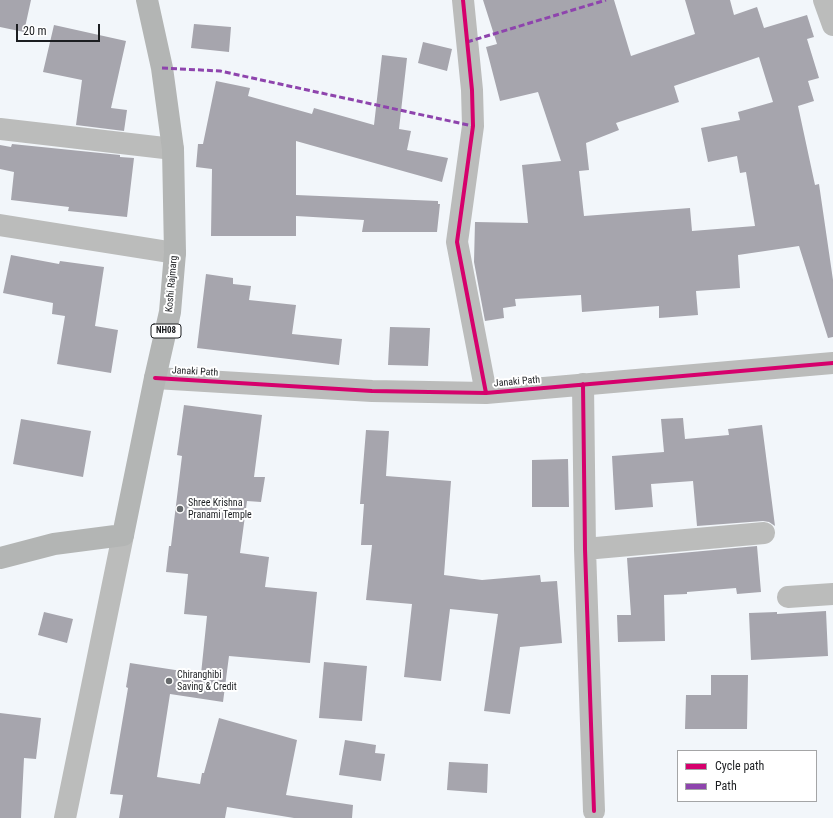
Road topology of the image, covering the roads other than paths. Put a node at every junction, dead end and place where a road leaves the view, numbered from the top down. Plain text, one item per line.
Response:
1 (147, 0) edge
2 (462, 0) edge
3 (824, 0) edge
4 (833, 26) edge
5 (0, 129) edge
6 (173, 150) junction
7 (0, 225) edge
8 (175, 253) junction
9 (833, 363) edge
10 (155, 378) junction
11 (583, 384) junction
12 (486, 392) junction
13 (764, 533) dead end
14 (123, 535) junction
15 (585, 549) junction
16 (0, 558) edge
17 (833, 594) edge
18 (788, 597) dead end
19 (594, 811) dead end
20 (65, 818) edge

1 - 6 main road, Koshi Rajmarg / NH08
2 - 12 street
3 - 4 street
5 - 6 street
6 - 8 main road, Koshi Rajmarg / NH08
7 - 8 street
8 - 10 main road, Koshi Rajmarg / NH08
9 - 11 street, Janaki Path
10 - 12 street, Janaki Path
10 - 14 main road, Koshi Rajmarg / NH08
11 - 12 street, Janaki Path
11 - 15 street
13 - 15 street
14 - 16 main road
14 - 20 street
15 - 19 street
17 - 18 street

